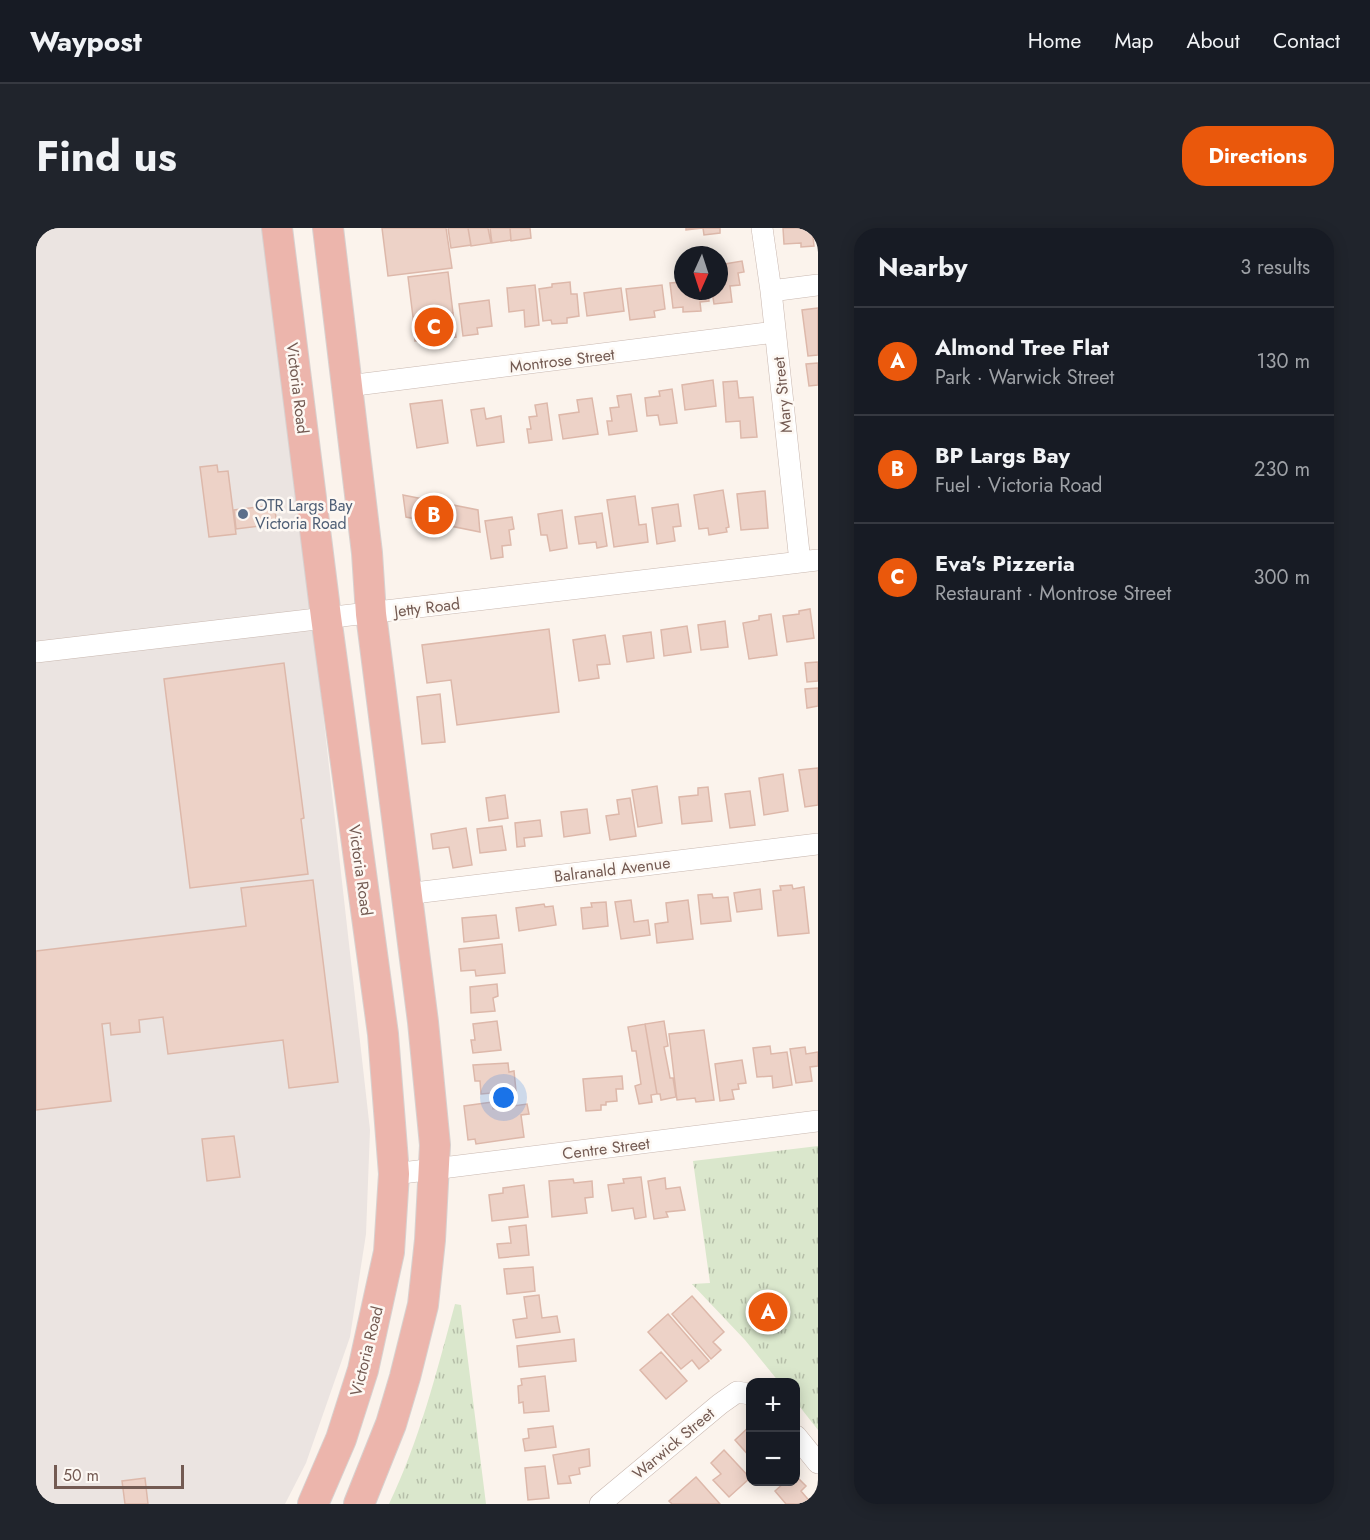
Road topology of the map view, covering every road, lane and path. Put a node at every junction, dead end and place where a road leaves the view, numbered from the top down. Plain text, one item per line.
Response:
1 (277, 228) edge
2 (328, 228) edge
3 (762, 228) edge
4 (818, 285) edge
5 (771, 291) junction
6 (775, 332) junction
7 (348, 386) junction
8 (809, 561) edge
9 (371, 614) junction
10 (326, 617) junction
11 (36, 652) edge
12 (818, 844) edge
13 (406, 894) junction
14 (818, 1121) edge
15 (434, 1170) junction
16 (394, 1174) junction
17 (746, 1393) edge
18 (800, 1442) edge
19 (818, 1463) edge
20 (313, 1504) edge
21 (359, 1504) edge
22 (600, 1504) edge

1 - 10 highway, Victoria Road
2 - 7 highway
3 - 5 street, Mary Street
4 - 5 street
5 - 6 street, Mary Street
6 - 7 street, Montrose Street
6 - 8 street, Mary Street
7 - 9 highway
8 - 9 street, Jetty Road
9 - 10 street, Jetty Road
9 - 13 highway
10 - 11 street, Jetty Road
10 - 16 highway, Victoria Road
12 - 13 street, Balranald Avenue
13 - 15 highway
14 - 15 street, Centre Street
15 - 16 street, Centre Street
15 - 21 highway
16 - 20 highway, Victoria Road
17 - 22 street, Warwick Street
18 - 19 street

